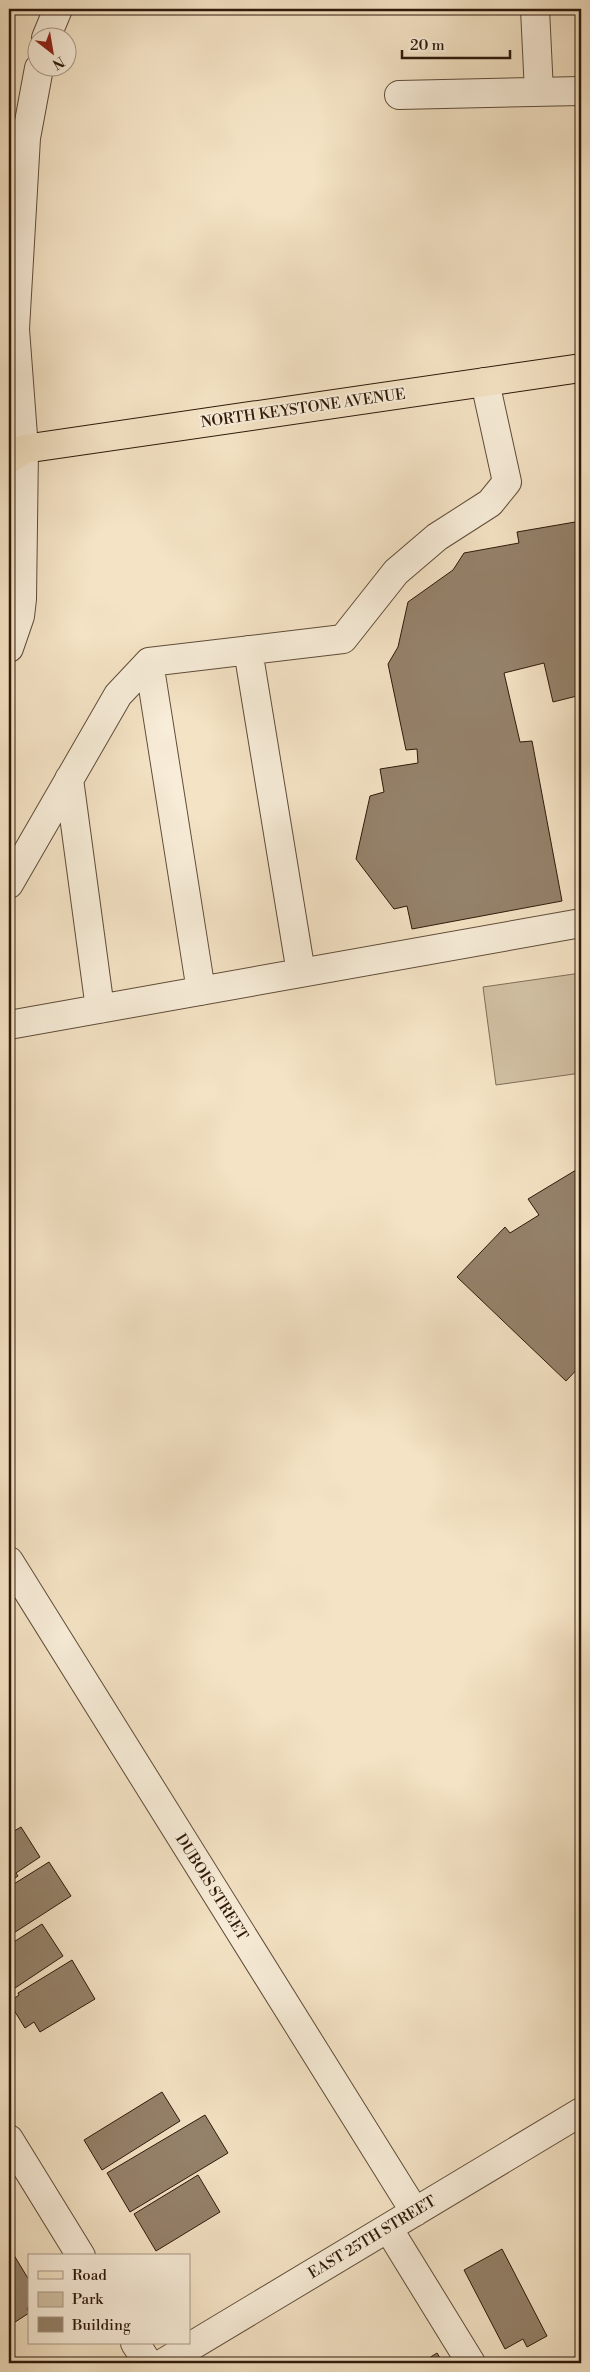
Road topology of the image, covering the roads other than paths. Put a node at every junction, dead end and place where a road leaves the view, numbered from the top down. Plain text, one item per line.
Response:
1 (58, 9) edge
2 (535, 9) edge
3 (50, 28) edge
4 (36, 78) edge
5 (581, 91) edge
6 (539, 92) junction
7 (399, 95) dead end
8 (581, 368) edge
9 (485, 382) junction
10 (14, 449) edge
11 (9, 648) edge
12 (248, 650) junction
13 (149, 662) junction
14 (69, 779) junction
15 (9, 884) edge
16 (581, 923) edge
17 (301, 973) junction
18 (201, 991) junction
19 (100, 1008) junction
20 (9, 1025) edge
21 (9, 1562) edge
22 (581, 2112) edge
23 (9, 2140) edge
24 (414, 2212) junction
25 (388, 2228) junction
26 (80, 2254) edge
27 (136, 2344) edge
28 (148, 2363) edge
29 (163, 2363) edge
30 (471, 2363) edge

1 - 3 street
2 - 6 street
4 - 10 street
5 - 6 street
6 - 7 street
8 - 9 main road, NORTH KEYSTONE AVENUE
9 - 10 main road, NORTH KEYSTONE AVENUE
9 - 12 street
10 - 11 street
12 - 13 street
12 - 17 street
13 - 14 street
13 - 18 street
14 - 15 street
14 - 19 street
16 - 17 street
17 - 18 street
18 - 19 street
19 - 20 street
21 - 24 street, DUBOIS STREET
22 - 24 street, EAST 25TH STREET
23 - 26 street
24 - 25 street, EAST 25TH STREET
25 - 29 street, EAST 25TH STREET
25 - 30 street
27 - 28 street

